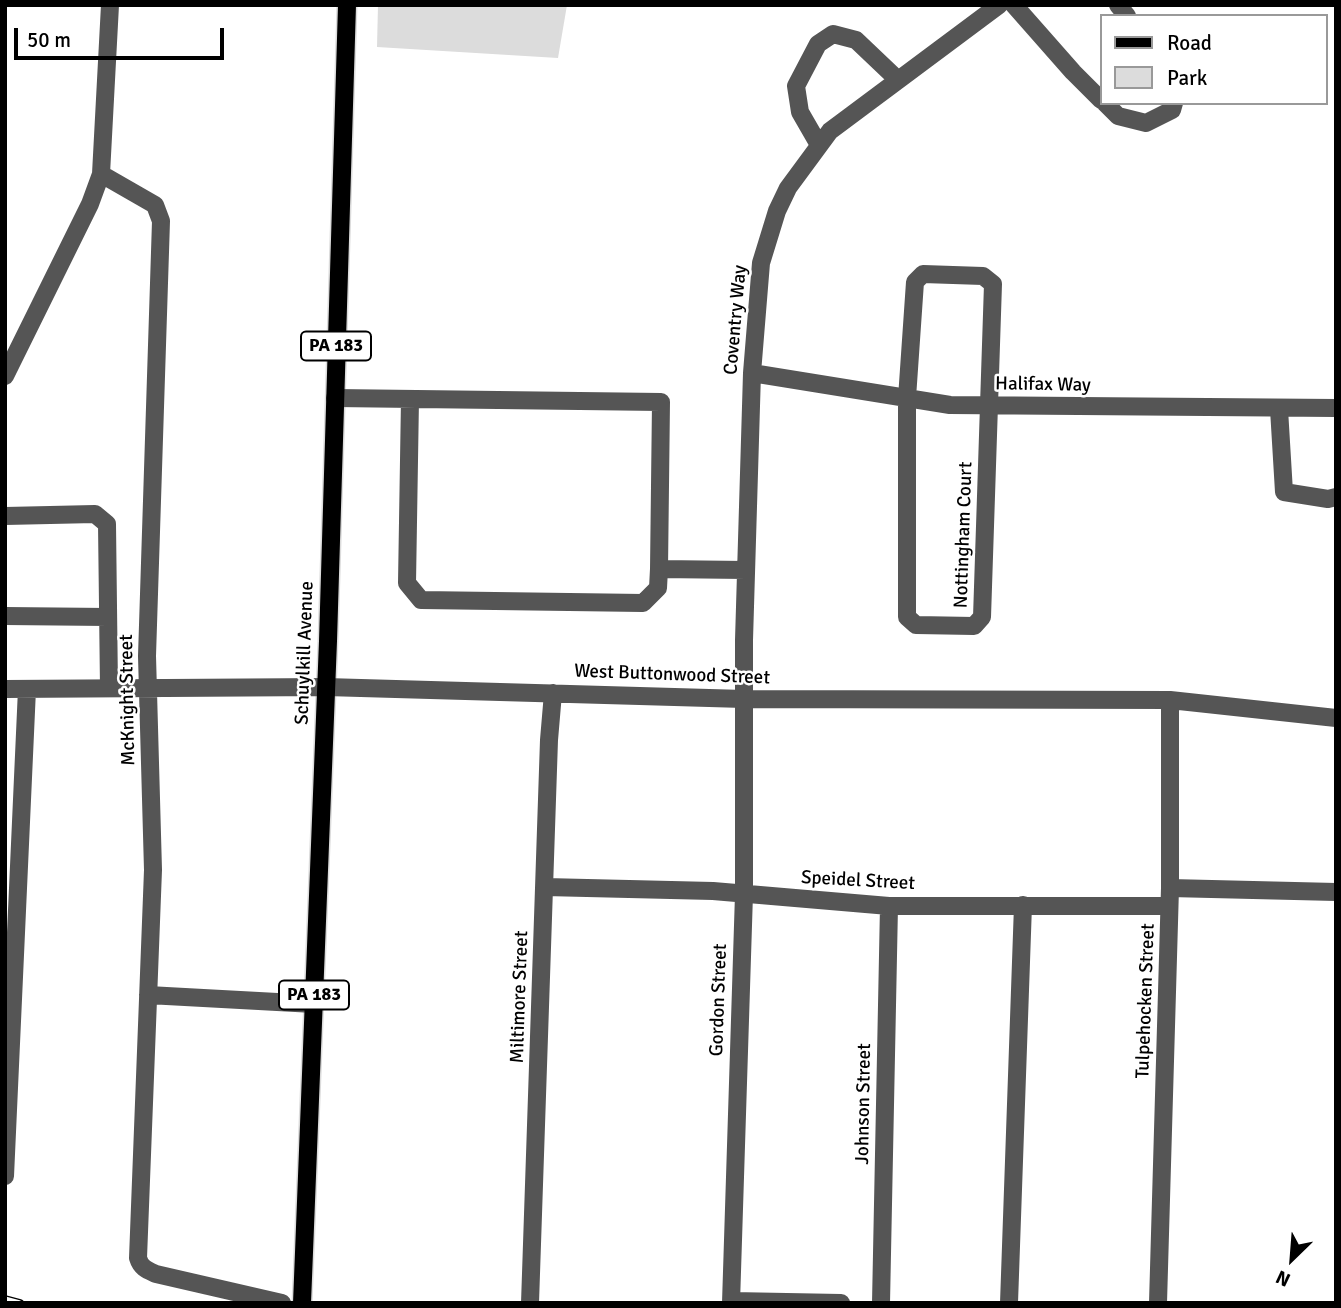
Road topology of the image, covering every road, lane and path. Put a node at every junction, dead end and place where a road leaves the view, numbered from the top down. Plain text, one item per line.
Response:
1 (110, 5) edge
2 (347, 5) edge
3 (999, 5) edge
4 (1014, 5) edge
5 (897, 79) junction
6 (1100, 99) edge
7 (1107, 105) edge
8 (1173, 105) edge
9 (819, 145) junction
10 (101, 174) junction
11 (752, 373) junction
12 (5, 376) edge
13 (335, 398) junction
14 (907, 398) junction
15 (410, 399) junction
16 (990, 405) junction
17 (1336, 408) edge
18 (1279, 409) junction
19 (1336, 497) edge
20 (5, 516) edge
21 (659, 569) junction
22 (746, 570) junction
23 (5, 616) edge
24 (108, 617) junction
25 (326, 687) junction
26 (109, 688) junction
27 (148, 688) junction
28 (5, 689) edge
29 (27, 689) junction
30 (553, 692) junction
31 (744, 699) junction
32 (1170, 699) junction
33 (1336, 718) edge
34 (545, 887) junction
35 (1336, 892) edge
36 (744, 894) junction
37 (1170, 897) junction
38 (1023, 905) junction
39 (889, 906) junction
40 (148, 995) junction
41 (314, 1004) junction
42 (5, 1177) edge
43 (732, 1302) edge
44 (282, 1303) edge
45 (303, 1303) edge
46 (530, 1303) edge
47 (841, 1303) edge
48 (881, 1303) edge
49 (1009, 1303) edge
50 (1158, 1303) edge

1 - 10 street
2 - 13 main road, Schuylkill Avenue / PA 183
3 - 5 street, Coventry Way
4 - 6 street
5 - 9 street, Coventry Way
5 - 9 street
7 - 8 street
9 - 11 street, Coventry Way
10 - 12 street
10 - 27 street, McKnight Street
11 - 14 street, Halifax Way
11 - 22 street, Coventry Way
13 - 15 street
13 - 25 main road, Schuylkill Avenue / PA 183
14 - 16 street, Halifax Way
14 - 16 street, Nottingham Court
14 - 16 street, Nottingham Court
15 - 21 street
15 - 21 street
16 - 18 street, Halifax Way
17 - 18 street, Halifax Way
18 - 19 street
20 - 24 street
21 - 22 street
22 - 31 street, Coventry Way
23 - 24 street
24 - 26 street
25 - 27 street, West Buttonwood Street
25 - 30 street, West Buttonwood Street
25 - 41 main road, Schuylkill Avenue / PA 183
26 - 27 street, West Buttonwood Street
26 - 29 street, West Buttonwood Street
27 - 40 street, McKnight Street
28 - 29 street, West Buttonwood Street
29 - 42 street
30 - 31 street, West Buttonwood Street
30 - 34 street, Miltimore Street
31 - 32 street, West Buttonwood Street
31 - 36 street, Gordon Street
32 - 33 street, West Buttonwood Street
32 - 37 street, Tulpehocken Street
34 - 36 street, Speidel Street
34 - 46 street, Miltimore Street
35 - 37 street, Speidel Street
36 - 39 street, Speidel Street
36 - 43 street, Gordon Street
37 - 38 street, Speidel Street
37 - 50 street, Tulpehocken Street
38 - 39 street, Speidel Street
38 - 49 street
39 - 48 street, Johnson Street
40 - 41 street
40 - 44 street, McKnight Street
41 - 45 main road, Schuylkill Avenue / PA 183
43 - 47 street

